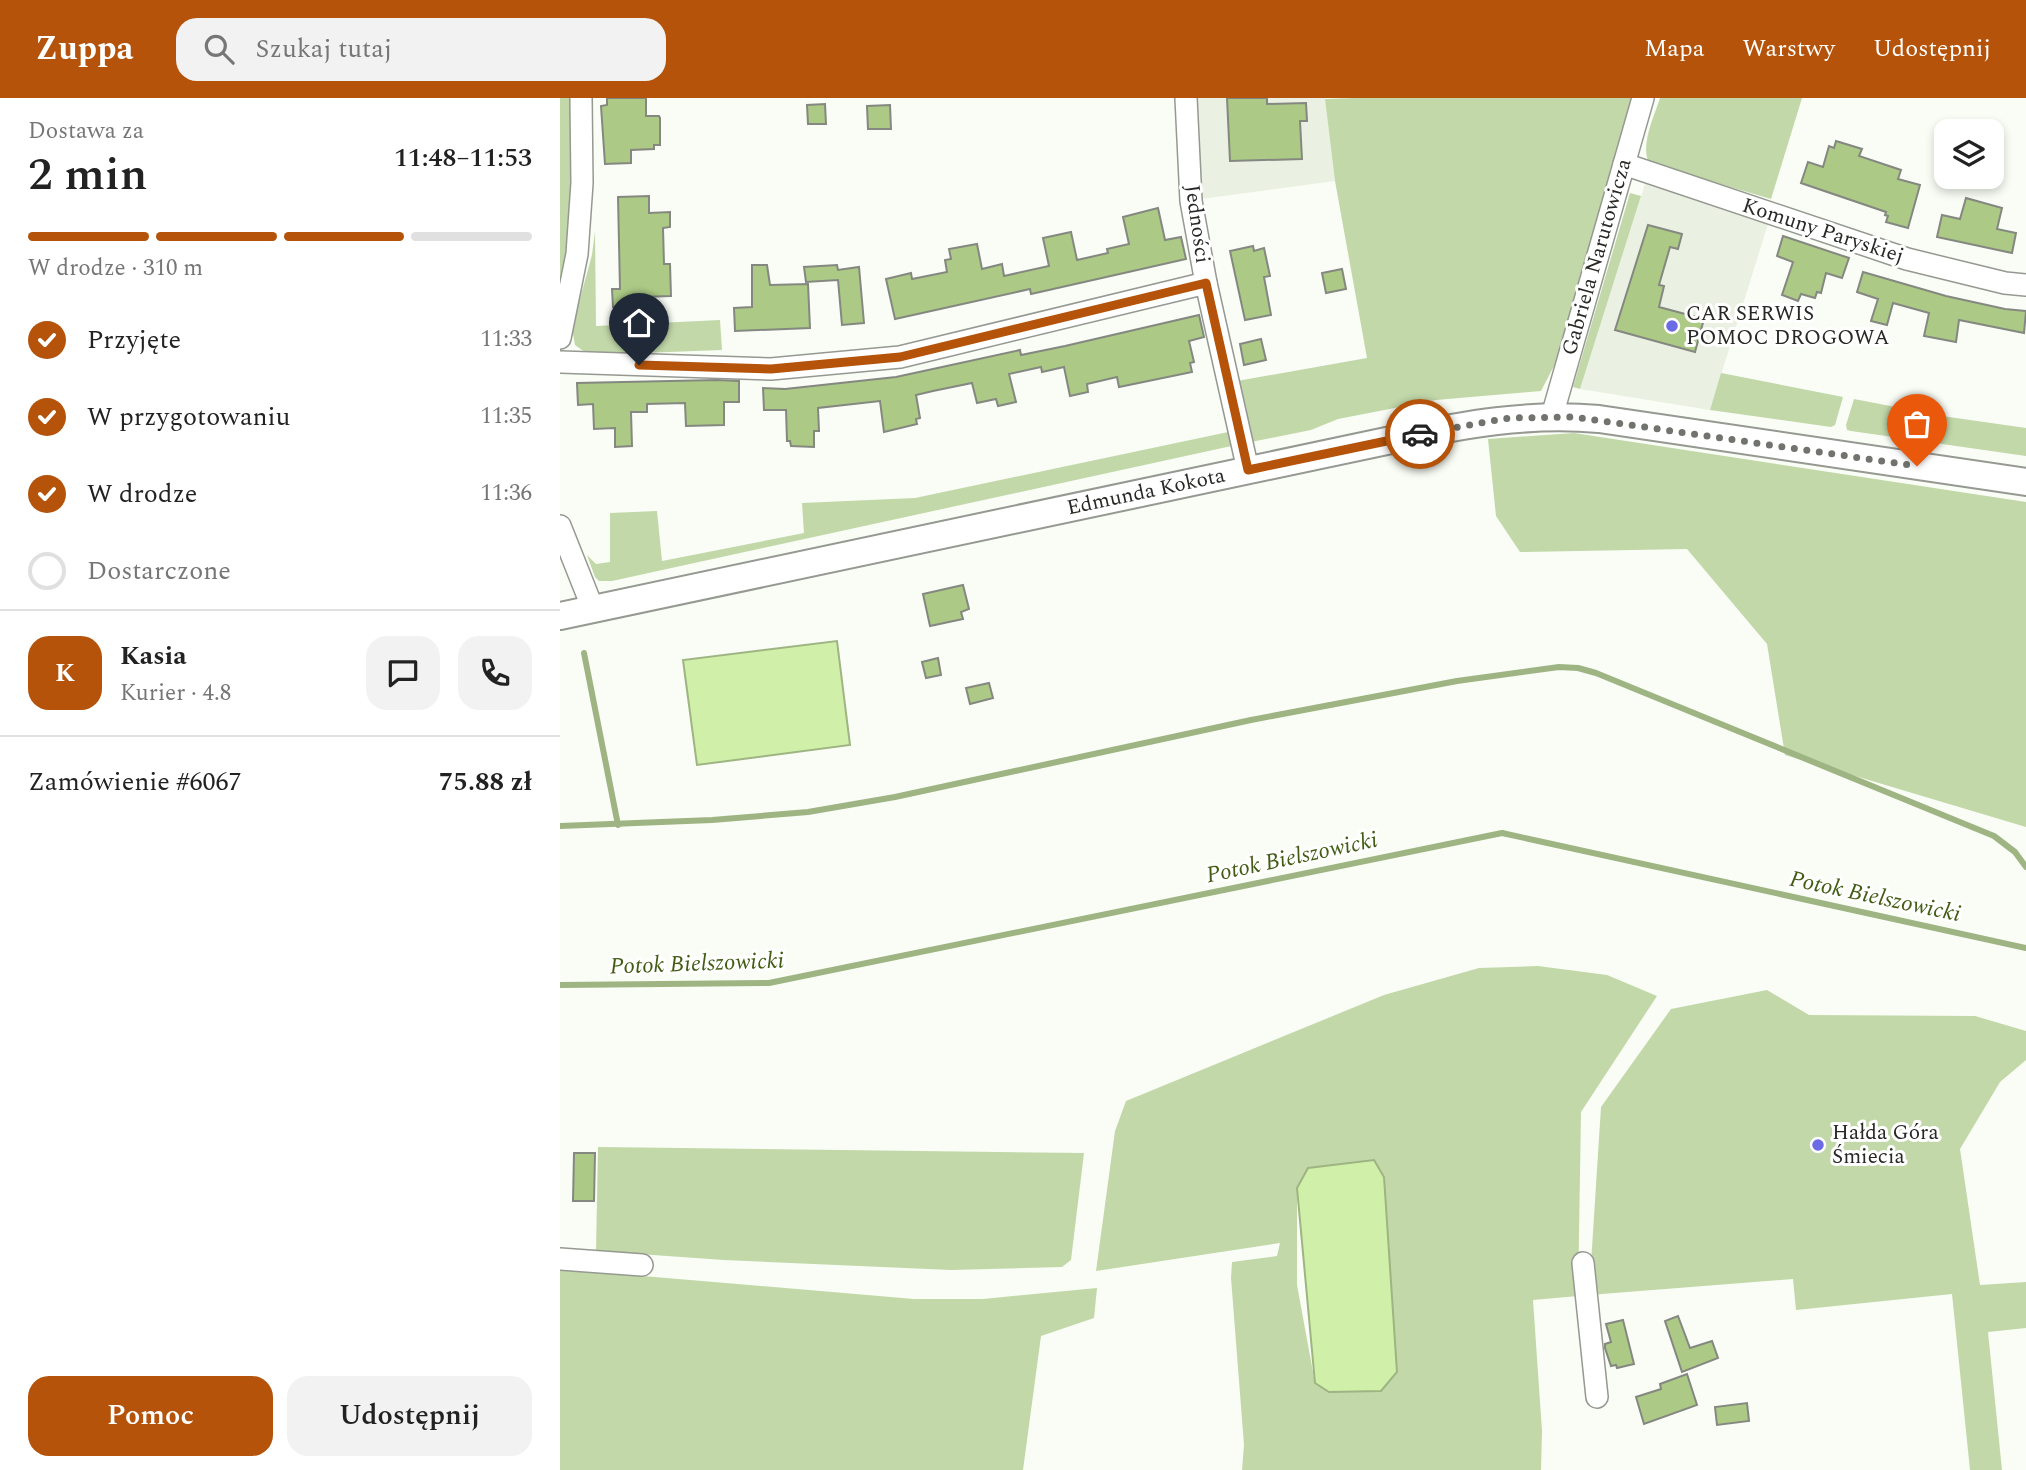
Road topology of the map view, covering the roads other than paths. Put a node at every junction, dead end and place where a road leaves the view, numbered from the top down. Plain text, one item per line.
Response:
1 (582, 98) edge
2 (1186, 98) edge
3 (1643, 98) edge
4 (1624, 164) junction
5 (1206, 283) junction
6 (2026, 285) edge
7 (560, 338) edge
8 (560, 362) edge
9 (1552, 416) junction
10 (1248, 470) junction
11 (2026, 482) edge
12 (560, 526) edge
13 (593, 609) junction
14 (560, 616) edge
15 (560, 1259) edge
16 (1583, 1263) dead end
17 (642, 1265) dead end
18 (1597, 1396) dead end

1 - 7 street
2 - 5 street, Jedności
3 - 4 street, Gabriela Narutowicza
4 - 6 street, Komuny Paryskiej
4 - 9 street, Gabriela Narutowicza
5 - 8 street
5 - 10 street, Jedności
9 - 10 street, Edmunda Kokota
9 - 11 street, Edmunda Kokota
10 - 13 street, Edmunda Kokota
12 - 13 street
13 - 14 street, Edmunda Kokota
15 - 17 street
16 - 18 street

